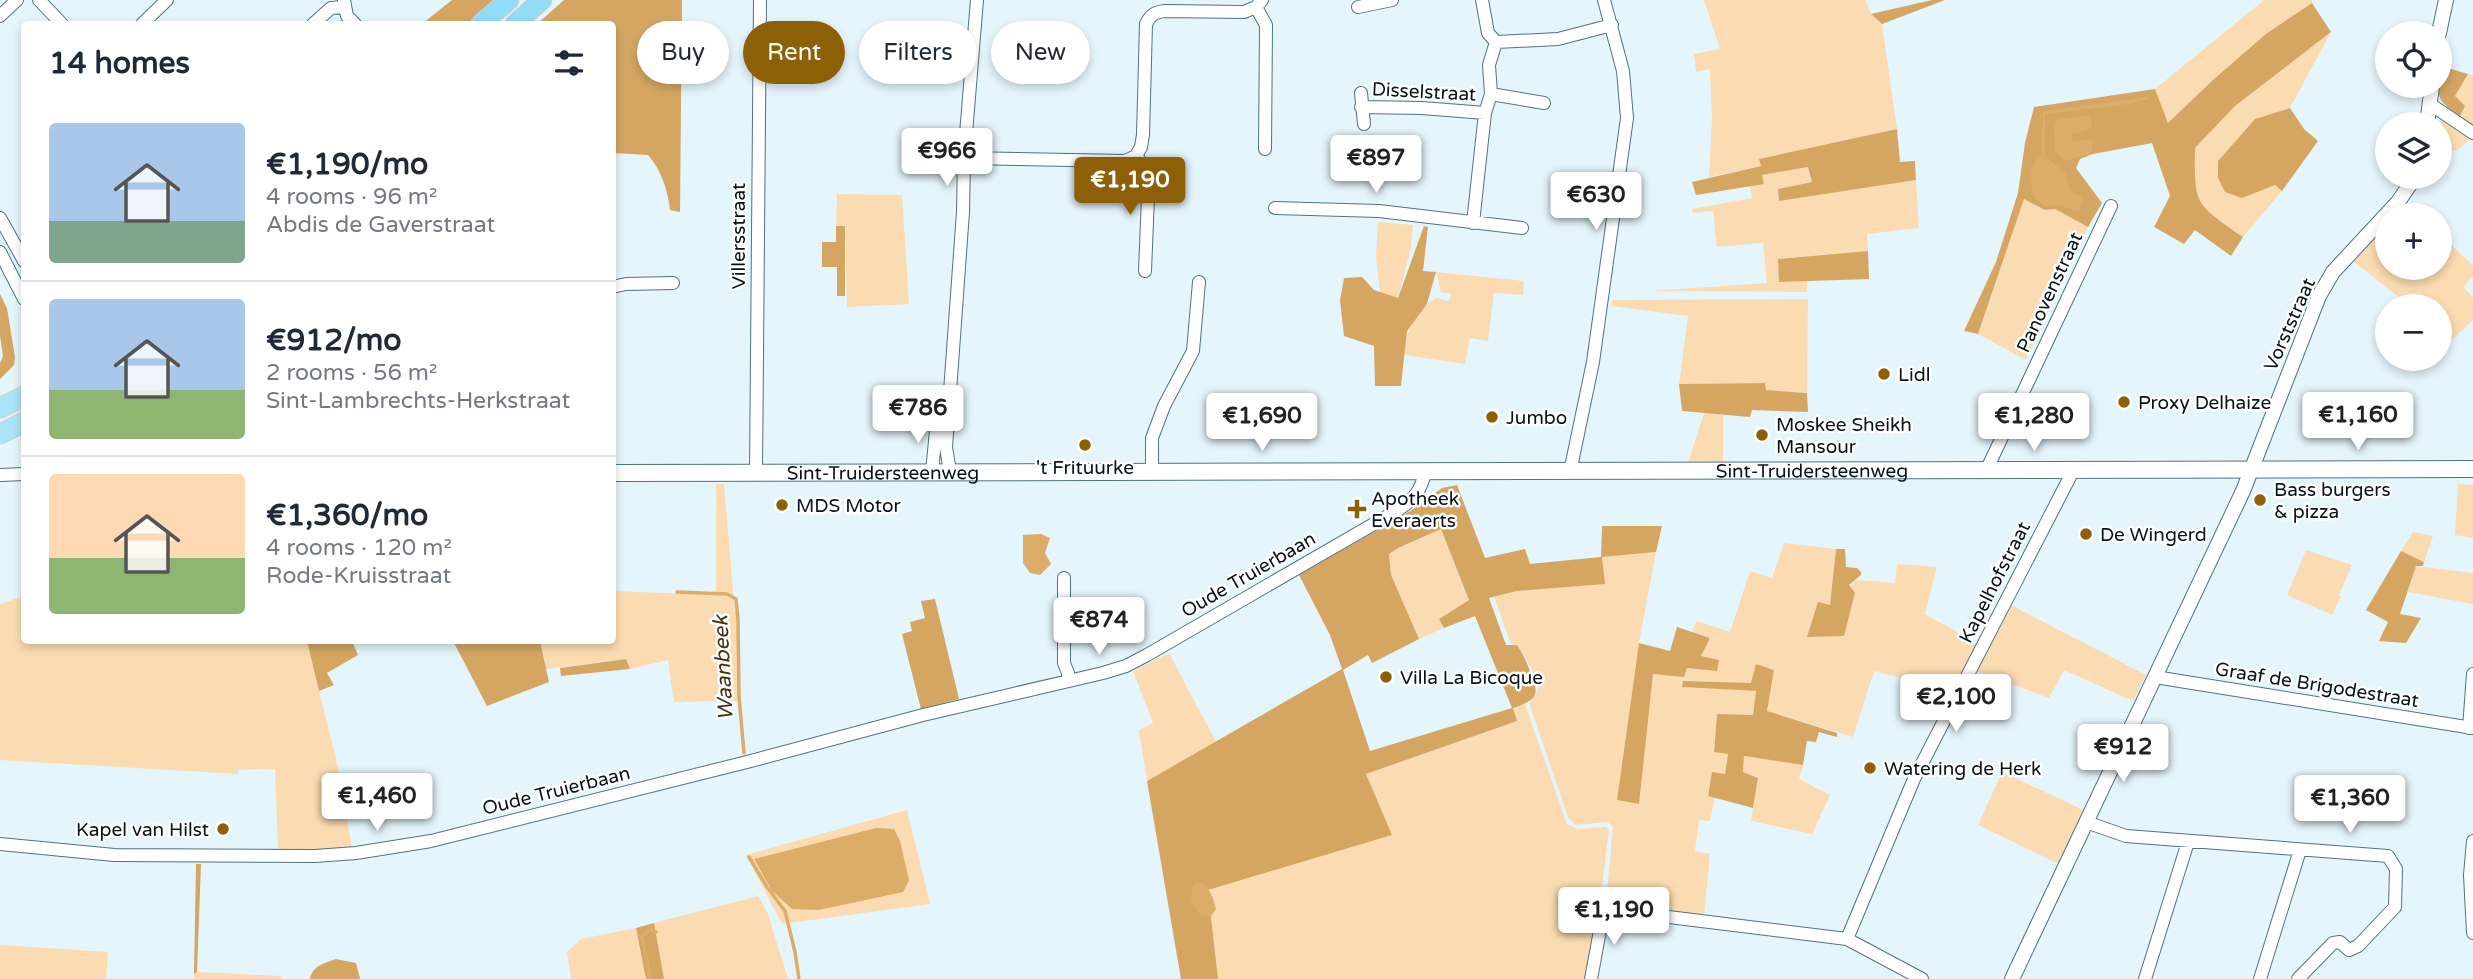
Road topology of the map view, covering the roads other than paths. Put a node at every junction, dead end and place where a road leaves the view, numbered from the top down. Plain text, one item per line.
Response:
1 (17, 0) edge
2 (39, 0) edge
3 (167, 0) edge
4 (509, 0) edge
5 (542, 0) edge
6 (760, 0) edge
7 (977, 0) edge
8 (1392, 0) edge
9 (1482, 0) edge
10 (1604, 0) edge
11 (2446, 0) edge
12 (344, 3) edge
13 (1259, 4) edge
14 (1153, 6) edge
15 (1357, 7) edge
16 (0, 16) edge
17 (59, 21) edge
18 (145, 21) edge
19 (316, 21) edge
20 (352, 21) edge
21 (484, 21) edge
22 (518, 21) edge
23 (2442, 21) edge
24 (1612, 25) junction
25 (1496, 42) junction
26 (1491, 94) junction
27 (2431, 98) edge
28 (1544, 103) dead end
29 (2430, 104) junction
30 (2429, 112) edge
31 (1485, 113) junction
32 (1364, 124) dead end
33 (2473, 133) edge
34 (1265, 149) dead end
35 (1136, 156) junction
36 (964, 158) junction
37 (2407, 189) edge
38 (2111, 206) dead end
39 (1275, 208) dead end
40 (0, 218) edge
41 (1473, 223) junction
42 (1522, 228) dead end
43 (0, 252) edge
44 (21, 256) edge
45 (1145, 271) dead end
46 (1199, 282) dead end
47 (673, 283) dead end
48 (616, 286) edge
49 (21, 293) edge
50 (950, 378) junction
51 (21, 398) edge
52 (0, 408) edge
53 (21, 424) edge
54 (0, 434) edge
55 (2473, 470) edge
56 (1986, 471) junction
57 (2073, 471) junction
58 (2251, 471) junction
59 (932, 472) junction
60 (950, 472) junction
61 (1152, 472) junction
62 (1425, 472) junction
63 (1570, 472) junction
64 (616, 473) edge
65 (756, 473) junction
66 (0, 474) edge
67 (21, 474) edge
68 (1064, 578) dead end
69 (2473, 674) edge
70 (2155, 677) junction
71 (1069, 681) junction
72 (2471, 728) edge
73 (2086, 821) junction
74 (2473, 841) edge
75 (2188, 842) junction
76 (0, 844) edge
77 (2300, 849) junction
78 (2473, 933) edge
79 (1847, 939) junction
80 (1591, 979) edge
81 (1922, 979) edge
82 (2012, 979) edge
83 (2145, 979) edge
84 (2260, 979) edge
85 (2298, 979) edge

1 - 16 street
2 - 17 street
3 - 18 street
4 - 21 highway
5 - 22 highway
6 - 65 street, Villersstraat
7 - 36 street
8 - 15 street
9 - 25 street
10 - 24 street
11 - 23 street
12 - 19 street
12 - 20 street
13 - 14 street
13 - 34 street
14 - 35 street
24 - 25 street
24 - 63 street
25 - 26 street, Disselstraat
26 - 28 street, Disselstraat
26 - 31 street, Disselstraat
27 - 29 street
29 - 30 street
29 - 33 street
31 - 32 street, Disselstraat
31 - 41 street, Disselstraat
35 - 36 street
35 - 45 street
36 - 50 street
37 - 58 street, Vorststraat
38 - 56 street, Panovenstraat
39 - 41 street
40 - 44 street
41 - 42 street
43 - 49 street
46 - 61 street
47 - 48 street
50 - 59 street
50 - 60 street
51 - 52 main road
53 - 54 main road
55 - 58 main road, Sint-Truidersteenweg
56 - 57 main road, Sint-Truidersteenweg
56 - 63 main road, Sint-Truidersteenweg
57 - 58 main road, Sint-Truidersteenweg
57 - 79 street, Kapelhofstraat
58 - 70 street, Vorststraat
59 - 60 main road, Sint-Truidersteenweg
59 - 65 main road, Sint-Truidersteenweg
60 - 61 main road, Sint-Truidersteenweg
61 - 62 main road, Sint-Truidersteenweg
62 - 63 main road, Sint-Truidersteenweg
62 - 71 street, Oude Truierbaan
64 - 65 main road, Sint-Truidersteenweg
66 - 67 street
68 - 71 street
69 - 72 street
70 - 72 street, Graaf de Brigodestraat
70 - 73 street, Vorststraat
71 - 76 street, Oude Truierbaan
73 - 75 street
73 - 82 street, Vorststraat
74 - 78 street
75 - 77 street
75 - 83 street
77 - 84 street
77 - 85 street
79 - 80 street
79 - 81 street

